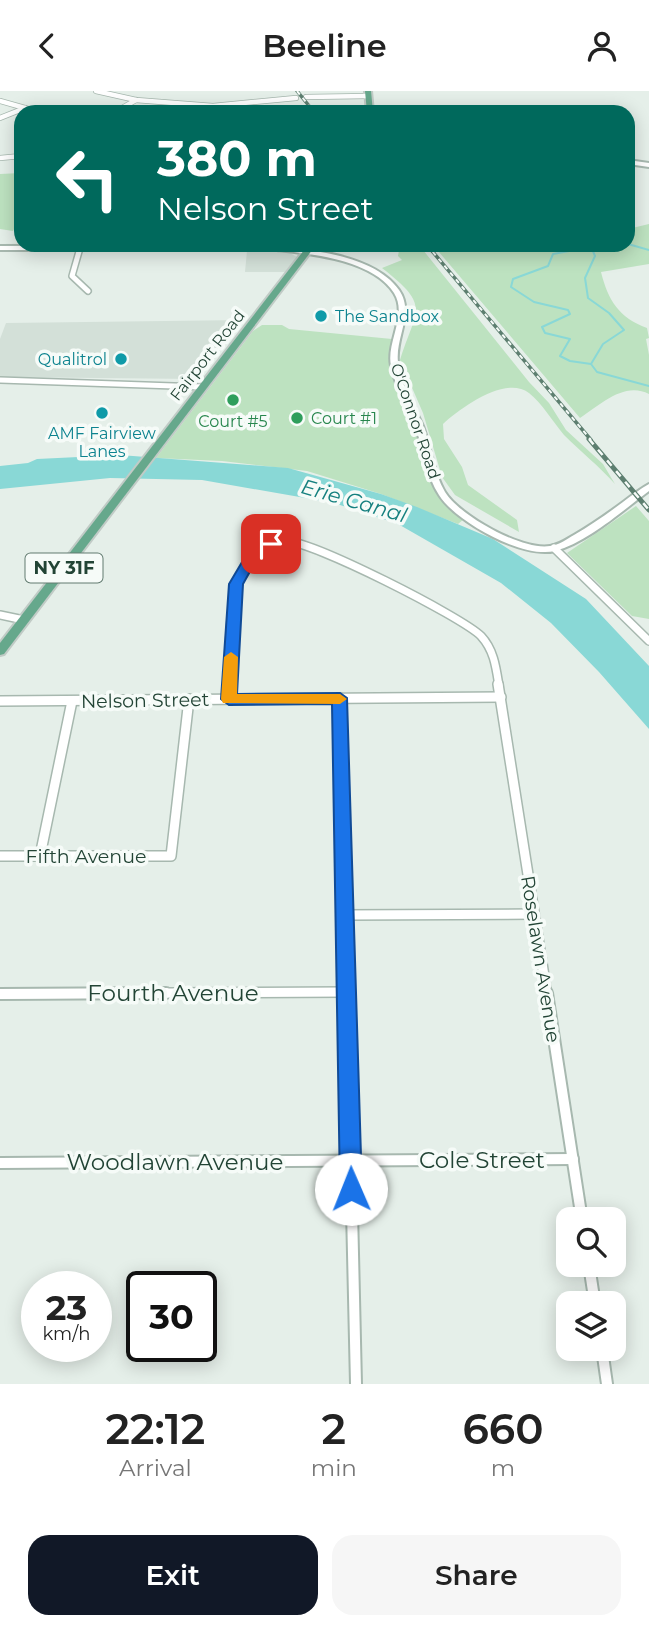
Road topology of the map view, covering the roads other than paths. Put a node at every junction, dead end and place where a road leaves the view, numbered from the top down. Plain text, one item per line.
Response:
1 (96, 91) edge
2 (368, 94) edge
3 (306, 97) dead end
4 (296, 98) dead end
5 (136, 100) junction
6 (127, 105) edge
7 (200, 105) edge
8 (223, 105) edge
9 (79, 252) edge
10 (307, 252) edge
11 (322, 252) edge
12 (88, 291) dead end
13 (0, 380) edge
14 (203, 387) junction
15 (128, 485) joint
16 (649, 487) edge
17 (554, 548) junction
18 (0, 615) edge
19 (24, 620) junction
20 (649, 641) edge
21 (0, 651) edge
22 (501, 697) junction
23 (340, 698) junction
24 (189, 699) junction
25 (229, 699) junction
26 (0, 701) edge
27 (72, 701) junction
28 (0, 856) edge
29 (40, 856) junction
30 (534, 914) junction
31 (345, 915) junction
32 (346, 992) junction
33 (0, 994) edge
34 (573, 1159) junction
35 (350, 1161) junction
36 (0, 1163) edge
37 (580, 1207) edge
38 (604, 1361) edge
39 (356, 1384) edge
40 (607, 1384) edge

1 - 5 street
2 - 3 street
4 - 8 street
5 - 6 street
5 - 7 street
9 - 12 street
10 - 14 main road, Fairport Road / NY 31F
11 - 17 street, O'Connor Road
13 - 14 street
14 - 15 main road, Fairport Road / NY 31F
15 - 19 main road, NY 31F
16 - 17 street
17 - 20 street
18 - 19 street
19 - 21 main road, NY 31F
22 - 23 street, Nelson Street
22 - 25 street, Roselawn Avenue
22 - 30 street, Roselawn Avenue
23 - 25 street, Nelson Street
23 - 31 street
24 - 25 street, Nelson Street
24 - 27 street, Nelson Street
24 - 29 street, Fifth Avenue
26 - 27 street, Nelson Street
27 - 29 street
28 - 29 street, Fifth Avenue
30 - 31 street
30 - 34 street, Roselawn Avenue
31 - 32 street
32 - 33 street, Fourth Avenue
32 - 35 street
34 - 35 street, Cole Street
34 - 37 street, Roselawn Avenue
35 - 36 street, Woodlawn Avenue
35 - 39 street
38 - 40 street

